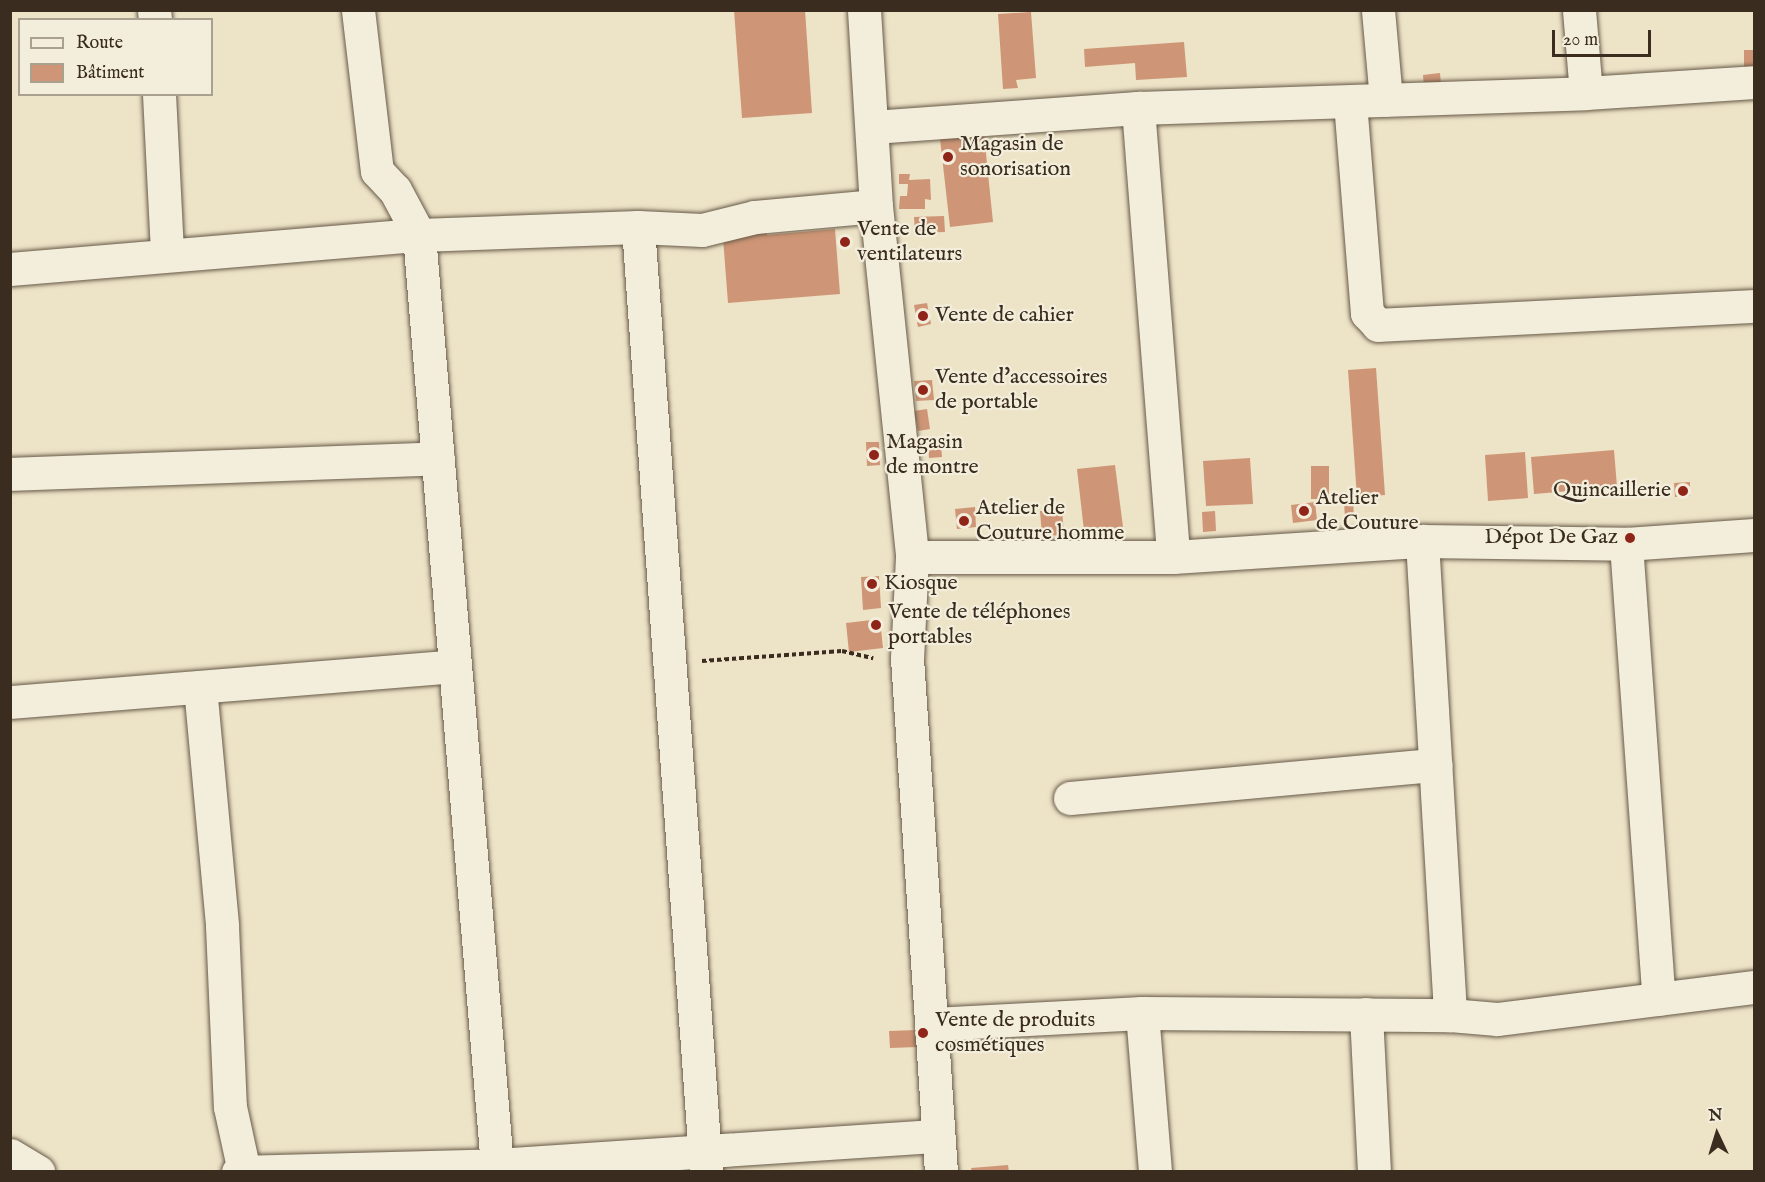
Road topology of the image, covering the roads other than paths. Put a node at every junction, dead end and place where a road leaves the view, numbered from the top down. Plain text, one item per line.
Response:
1 (358, 10) edge
2 (864, 10) edge
3 (1378, 10) edge
4 (1580, 10) edge
5 (1755, 82) edge
6 (1586, 93) junction
7 (159, 96) edge
8 (1386, 100) junction
9 (1350, 102) junction
10 (1138, 108) junction
11 (872, 127) junction
12 (876, 206) junction
13 (638, 227) junction
14 (419, 235) junction
15 (167, 254) junction
16 (10, 269) edge
17 (1755, 306) edge
18 (438, 458) junction
19 (10, 474) edge
20 (1755, 535) edge
21 (1422, 541) junction
22 (1626, 544) junction
23 (912, 557) junction
24 (1173, 557) junction
25 (455, 666) junction
26 (200, 687) junction
27 (10, 702) edge
28 (1436, 765) junction
29 (1070, 798) dead end
30 (1755, 987) edge
31 (1659, 999) junction
32 (1142, 1013) junction
33 (1366, 1014) junction
34 (1450, 1015) junction
35 (933, 1024) junction
36 (938, 1136) junction
37 (10, 1155) edge
38 (705, 1161) edge
39 (497, 1165) junction
40 (244, 1171) edge
41 (38, 1172) edge
42 (238, 1172) edge
43 (941, 1172) edge
44 (1155, 1172) edge
45 (1374, 1172) edge

1 - 14 street
2 - 11 street
3 - 8 street
4 - 6 street
5 - 6 street
6 - 8 street
7 - 15 street
8 - 9 street
9 - 10 street
9 - 17 street
10 - 11 street
10 - 24 street
11 - 12 street
12 - 13 street
12 - 23 street
13 - 14 street
13 - 38 street
14 - 15 street
14 - 18 street
15 - 16 street
18 - 19 street
18 - 25 street
20 - 22 street
21 - 22 street
21 - 24 street
21 - 28 street
22 - 31 street
23 - 24 street
23 - 35 street
25 - 26 street
25 - 39 street
26 - 27 street
26 - 40 street
28 - 29 street
28 - 34 street
30 - 31 street
31 - 34 street
32 - 33 street
32 - 35 street
32 - 44 street
33 - 34 street
33 - 45 street
35 - 36 street
36 - 38 street
36 - 43 street
37 - 41 street
38 - 39 street
39 - 40 street
40 - 42 street

